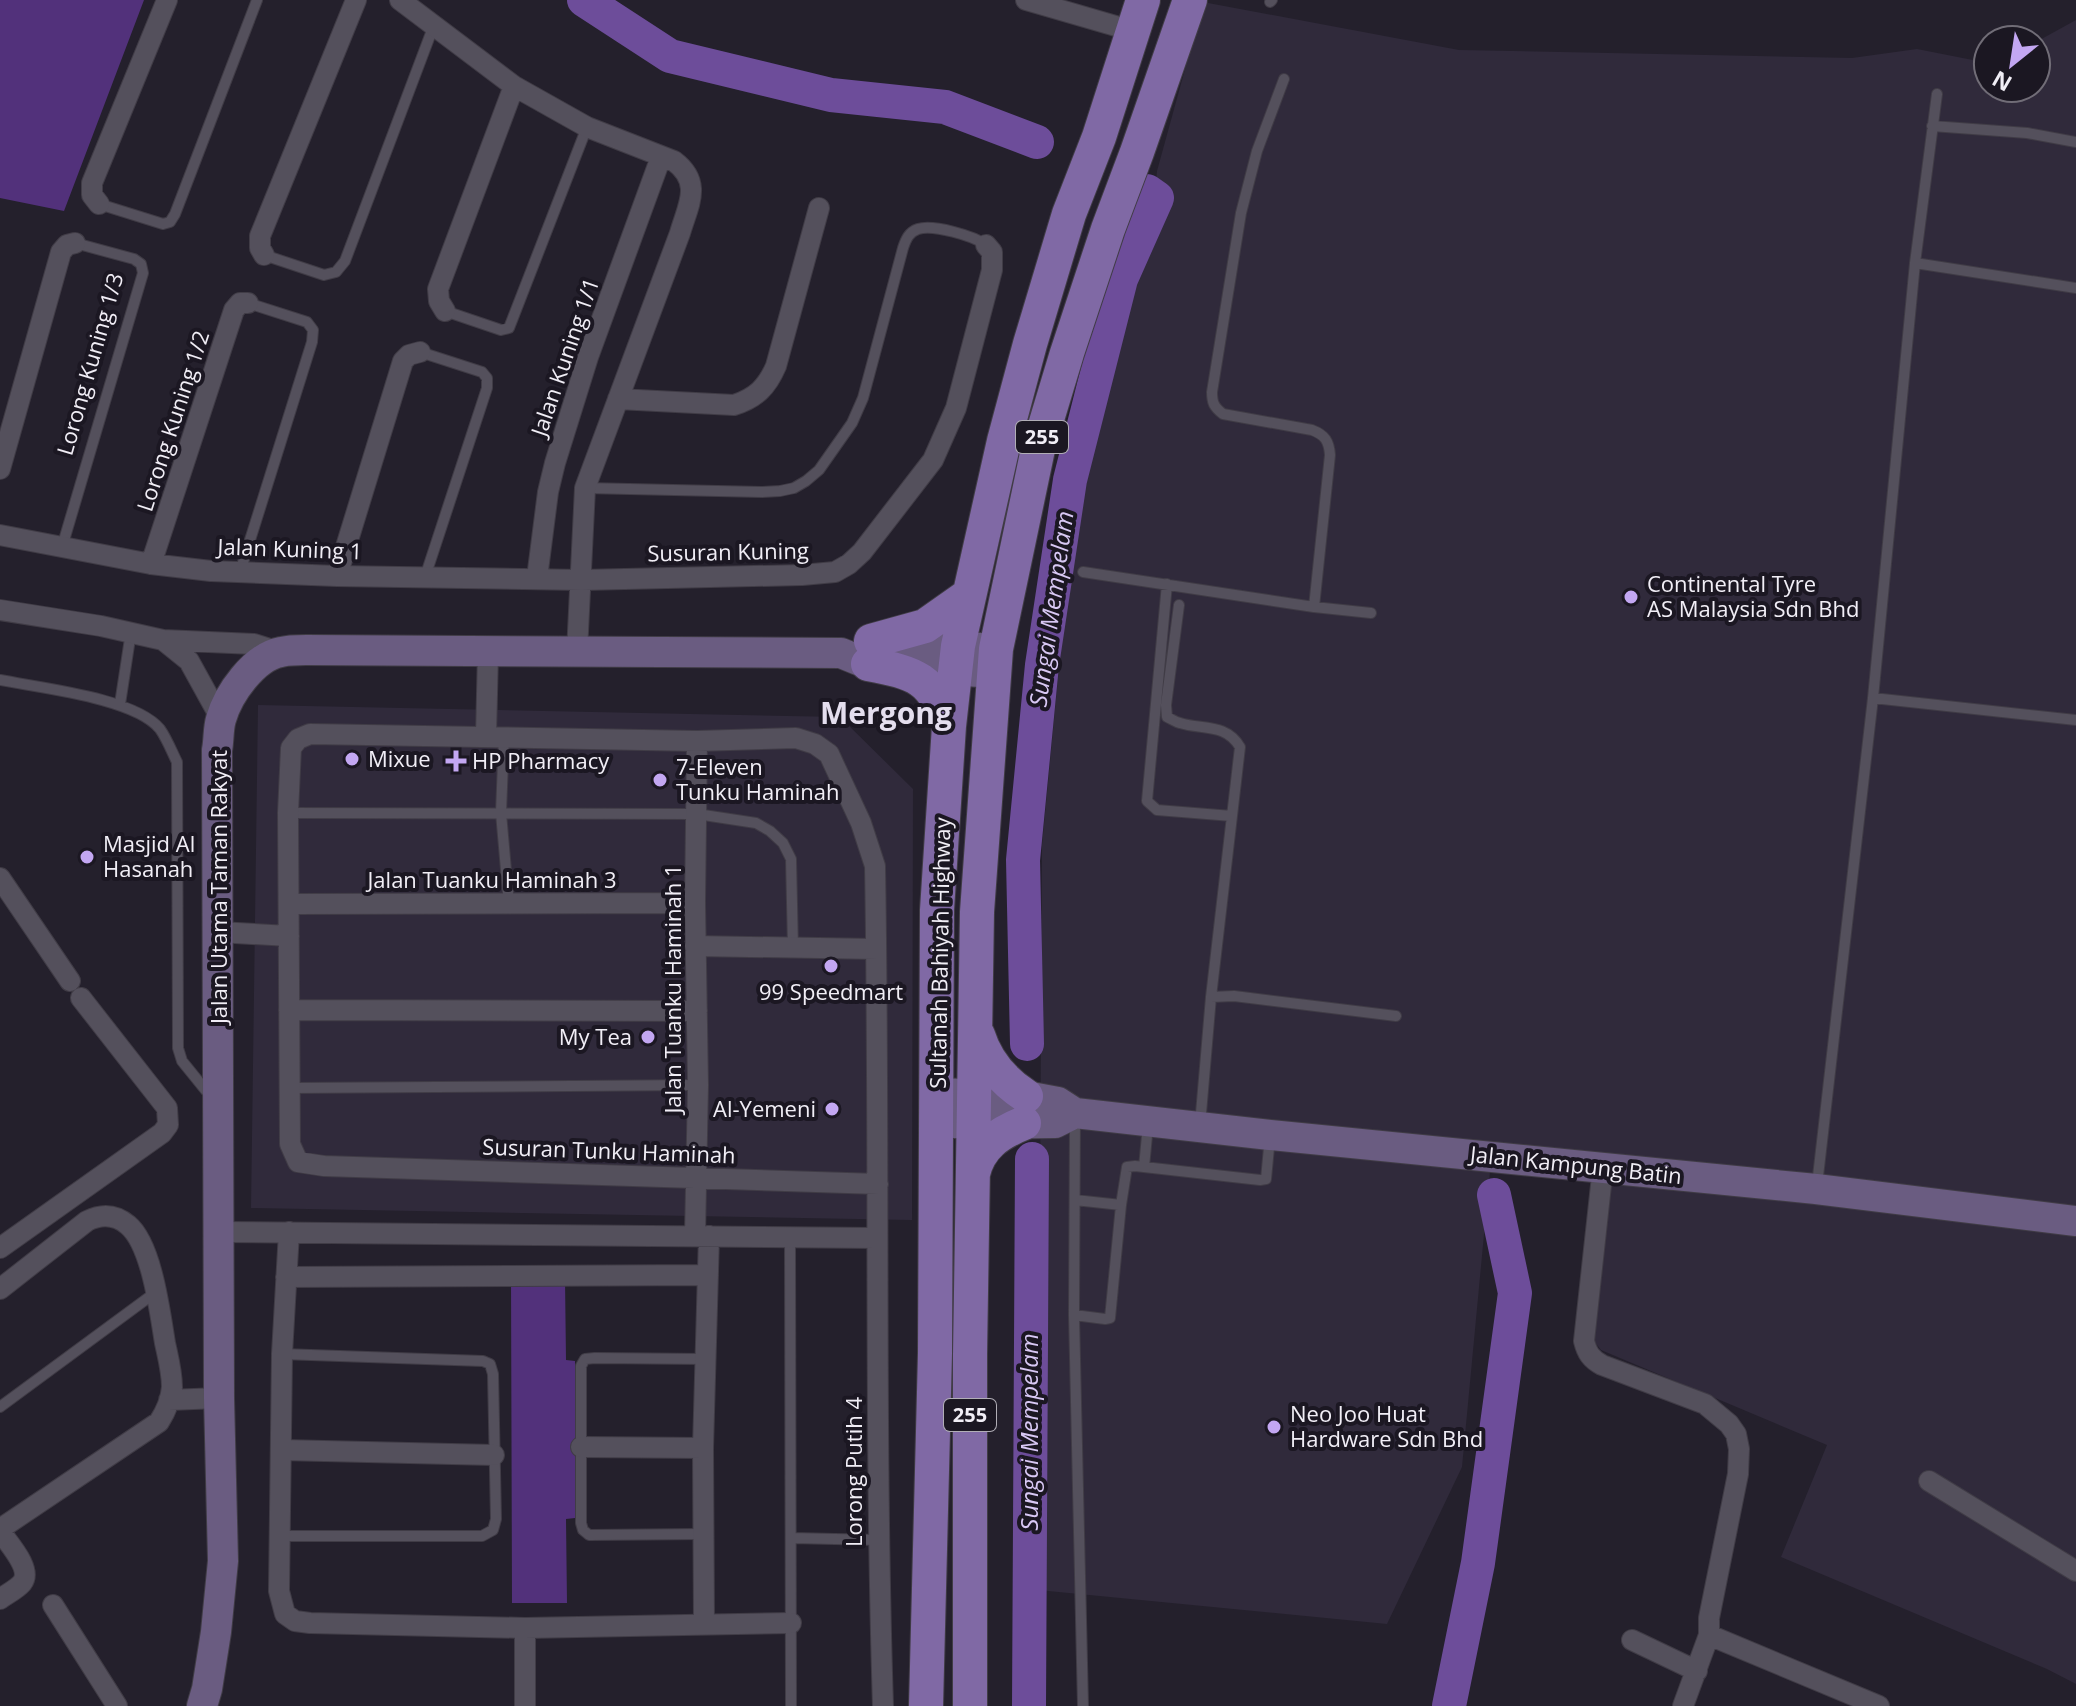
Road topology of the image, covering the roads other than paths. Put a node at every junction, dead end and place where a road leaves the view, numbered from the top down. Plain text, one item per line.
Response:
1 (167, 0) edge
2 (257, 0) edge
3 (356, 0) edge
4 (400, 0) edge
5 (1026, 0) edge
6 (1190, 0) edge
7 (1138, 16) edge
8 (434, 25) junction
9 (1284, 79) dead end
10 (514, 86) junction
11 (1937, 94) dead end
12 (1932, 126) junction
13 (587, 127) junction
14 (2076, 142) edge
15 (661, 157) junction
16 (99, 204) joint
17 (819, 208) dead end
18 (75, 243) joint
19 (986, 245) joint
20 (264, 255) joint
21 (1915, 263) junction
22 (2076, 288) edge
23 (248, 303) joint
24 (445, 311) joint
25 (411, 357) joint
26 (618, 399) junction
27 (0, 469) edge
28 (585, 488) junction
29 (0, 535) edge
30 (62, 547) junction
31 (151, 564) junction
32 (240, 572) junction
33 (1083, 572) dead end
34 (337, 576) junction
35 (425, 577) junction
36 (537, 578) junction
37 (582, 580) junction
38 (1167, 584) junction
39 (969, 595) junction
40 (1179, 605) dead end
41 (1314, 607) junction
42 (0, 610) edge
43 (1371, 613) dead end
44 (131, 632) junction
45 (163, 640) junction
46 (279, 652) junction
47 (488, 652) junction
48 (577, 652) junction
49 (860, 653) junction
50 (957, 658) junction
51 (995, 661) junction
52 (0, 680) edge
53 (1873, 698) junction
54 (120, 704) junction
55 (221, 719) junction
56 (2076, 720) edge
57 (949, 726) junction
58 (495, 736) junction
59 (697, 741) junction
60 (288, 813) junction
61 (501, 813) junction
62 (697, 814) junction
63 (1232, 816) junction
64 (0, 878) edge
65 (695, 903) junction
66 (290, 904) junction
67 (509, 904) junction
68 (218, 932) junction
69 (289, 936) junction
70 (695, 946) junction
71 (793, 948) junction
72 (876, 949) junction
73 (1211, 997) junction
74 (289, 1010) junction
75 (697, 1011) junction
76 (1396, 1016) dead end
77 (975, 1027) junction
78 (698, 1085) junction
79 (290, 1088) junction
80 (219, 1106) junction
81 (936, 1107) junction
82 (974, 1109) junction
83 (1025, 1110) junction
84 (1075, 1113) junction
85 (1149, 1121) junction
86 (1200, 1127) junction
87 (1270, 1135) junction
88 (1144, 1167) junction
89 (1603, 1167) junction
90 (697, 1177) junction
91 (973, 1179) junction
92 (878, 1184) junction
93 (1816, 1189) junction
94 (1075, 1200) junction
95 (1121, 1205) junction
96 (2076, 1221) edge
97 (219, 1232) junction
98 (289, 1232) junction
99 (702, 1236) junction
100 (790, 1237) junction
101 (876, 1238) junction
102 (0, 1248) edge
103 (708, 1275) junction
104 (286, 1277) junction
105 (0, 1289) edge
106 (156, 1292) junction
107 (1074, 1315) junction
108 (282, 1354) junction
109 (705, 1359) junction
110 (219, 1398) junction
111 (169, 1400) junction
112 (0, 1407) edge
113 (581, 1447) junction
114 (703, 1448) junction
115 (282, 1450) junction
116 (494, 1455) junction
117 (1929, 1481) dead end
118 (0, 1530) edge
119 (703, 1534) junction
120 (280, 1536) junction
121 (792, 1538) junction
122 (878, 1540) junction
123 (2076, 1571) edge
124 (0, 1599) edge
125 (53, 1605) dead end
126 (791, 1623) junction
127 (704, 1624) junction
128 (525, 1628) junction
129 (1709, 1635) junction
130 (1632, 1640) dead end
131 (1697, 1671) junction
132 (117, 1706) edge
133 (202, 1706) edge
134 (525, 1706) edge
135 (791, 1706) edge
136 (883, 1706) edge
137 (926, 1706) edge
138 (970, 1706) edge
139 (1083, 1706) edge
140 (1683, 1706) edge
141 (1879, 1706) edge

1 - 16 street
2 - 16 lane
3 - 20 street
4 - 8 street
5 - 7 street
6 - 51 main road, Sultanah Bahiyah Highway / 255
7 - 39 main road, Sultanah Bahiyah Highway / 255
8 - 10 street
8 - 20 lane
9 - 41 lane
10 - 13 street
10 - 24 street
11 - 12 lane
12 - 14 lane
12 - 21 lane
13 - 15 street
13 - 24 lane
15 - 26 street
15 - 36 street, Jalan Kuning 1/1
17 - 26 street
18 - 27 street, Lorong Kuning 1/3
18 - 30 lane, Lorong Kuning 1/3
19 - 28 lane
19 - 37 street, Susuran Kuning
21 - 22 lane
21 - 53 lane
23 - 31 street, Lorong Kuning 1/2
23 - 32 lane
25 - 34 street
25 - 35 lane
26 - 28 street
28 - 37 street
29 - 30 street, Jalan Kuning 1
30 - 31 street, Jalan Kuning 1
31 - 32 street, Jalan Kuning 1
32 - 34 street, Jalan Kuning 1
33 - 38 lane
34 - 35 street, Jalan Kuning 1
35 - 36 street, Jalan Kuning 1
36 - 37 street, Jalan Kuning 1
37 - 48 street
38 - 41 lane
38 - 63 lane
39 - 49 main road
39 - 50 main road, Sultanah Bahiyah Highway / 255
40 - 63 lane
41 - 43 lane
42 - 44 street
44 - 45 street
44 - 54 lane
45 - 46 street
45 - 55 street
46 - 47 street
46 - 55 street, Jalan Utama Taman Rakyat
47 - 48 street
47 - 58 street
48 - 49 street
49 - 50 street
49 - 57 main road
50 - 51 street
50 - 57 main road, Sultanah Bahiyah Highway / 255
51 - 77 main road, Sultanah Bahiyah Highway / 255
52 - 54 lane
53 - 56 lane
53 - 93 lane
54 - 80 lane
55 - 68 street, Jalan Utama Taman Rakyat
57 - 81 main road, Sultanah Bahiyah Highway / 255
58 - 59 street
58 - 60 street, Susuran Tunku Haminah
58 - 61 lane
59 - 62 street, Jalan Tuanku Haminah 1
59 - 72 street
60 - 61 lane
60 - 66 street, Susuran Tunku Haminah
61 - 62 lane
61 - 67 lane
62 - 65 street, Jalan Tuanku Haminah 1
62 - 71 lane
63 - 73 lane
64 - 102 street
65 - 67 street, Jalan Tuanku Haminah 3
65 - 70 street, Jalan Tuanku Haminah 1
66 - 67 street, Jalan Tuanku Haminah 3
66 - 69 street, Susuran Tunku Haminah
68 - 69 street
68 - 80 street, Jalan Utama Taman Rakyat
69 - 74 street, Susuran Tunku Haminah
70 - 71 street
70 - 75 street, Jalan Tuanku Haminah 1
71 - 72 street
72 - 92 street
73 - 76 lane
73 - 86 lane
74 - 75 street
74 - 79 street, Susuran Tunku Haminah
75 - 78 street, Jalan Tuanku Haminah 1
77 - 82 main road, Sultanah Bahiyah Highway / 255
77 - 83 main road
78 - 79 lane
78 - 90 street, Jalan Tuanku Haminah 1
79 - 90 street, Susuran Tunku Haminah
80 - 97 street, Jalan Utama Taman Rakyat
81 - 82 street, Jalan Kampung Batin
81 - 137 main road, Sultanah Bahiyah Highway / 255
82 - 83 street, Jalan Kampung Batin
82 - 91 main road, Sultanah Bahiyah Highway / 255
83 - 84 street, Jalan Kampung Batin
83 - 91 main road
84 - 85 street, Jalan Kampung Batin
84 - 94 lane
85 - 86 street, Jalan Kampung Batin
85 - 88 lane
86 - 87 street, Jalan Kampung Batin
87 - 88 lane
87 - 89 street, Jalan Kampung Batin
88 - 95 lane
89 - 93 street, Jalan Kampung Batin
89 - 129 street
90 - 92 street, Susuran Tunku Haminah
90 - 99 street, Jalan Tuanku Haminah 1
91 - 138 main road, Sultanah Bahiyah Highway / 255
92 - 101 street, Lorong Putih 4
93 - 96 street, Jalan Kampung Batin
94 - 95 lane
94 - 107 lane
95 - 107 lane
97 - 98 street
97 - 110 street, Jalan Utama Taman Rakyat
98 - 99 street
98 - 104 street
99 - 100 street
99 - 103 street, Jalan Tuanku Haminah 1
100 - 101 street
100 - 121 lane
101 - 122 street, Lorong Putih 4
103 - 104 street
103 - 109 street, Jalan Tuanku Haminah 1
104 - 108 street
105 - 106 street
106 - 111 street
106 - 112 lane
107 - 139 lane
108 - 115 street
108 - 116 lane
109 - 113 lane
109 - 114 street, Jalan Tuanku Haminah 1
110 - 111 street
110 - 133 street, Jalan Utama Taman Rakyat
111 - 118 street
113 - 114 street
113 - 119 lane
114 - 119 street, Jalan Tuanku Haminah 1
115 - 116 street
115 - 120 street
116 - 120 lane
117 - 123 street
118 - 124 street
119 - 127 street, Jalan Tuanku Haminah 1
120 - 128 street
121 - 122 lane
121 - 126 lane
122 - 136 street, Lorong Putih 4
125 - 132 street
126 - 127 street
126 - 135 lane
127 - 128 street
128 - 134 street
129 - 131 street
129 - 141 street
130 - 131 street
131 - 140 street

